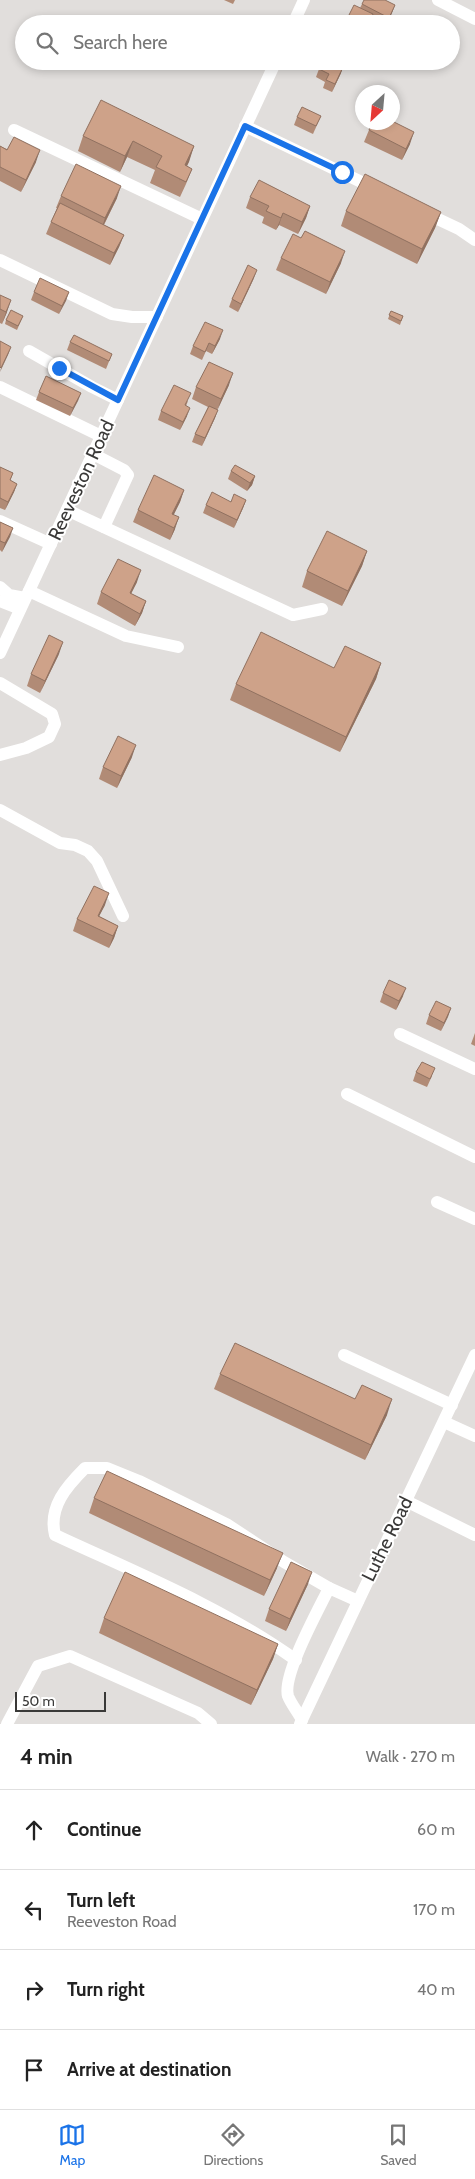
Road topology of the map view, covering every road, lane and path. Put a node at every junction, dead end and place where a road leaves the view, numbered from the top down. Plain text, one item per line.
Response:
1 (304, 0) edge
2 (438, 0) edge
3 (297, 15) edge
4 (475, 19) edge
5 (272, 70) edge
6 (245, 126) junction
7 (14, 130) dead end
8 (386, 194) edge
9 (413, 207) edge
10 (202, 219) junction
11 (475, 240) edge
12 (0, 260) edge
13 (157, 317) junction
14 (29, 351) dead end
15 (0, 387) edge
16 (118, 400) junction
17 (102, 436) junction
18 (93, 454) junction
19 (67, 510) junction
20 (0, 521) edge
21 (104, 528) junction
22 (51, 544) junction
23 (0, 587) edge
24 (25, 599) junction
25 (0, 601) edge
26 (322, 609) dead end
27 (4, 635) edge
28 (178, 647) dead end
29 (0, 653) edge
30 (0, 683) edge
31 (0, 755) edge
32 (0, 810) edge
33 (122, 916) dead end
34 (400, 1034) dead end
35 (475, 1069) edge
36 (347, 1094) dead end
37 (475, 1157) edge
38 (437, 1202) dead end
39 (475, 1219) edge
40 (344, 1355) dead end
41 (475, 1355) edge
42 (452, 1405) junction
43 (444, 1422) junction
44 (475, 1436) edge
45 (406, 1501) junction
46 (475, 1535) edge
47 (329, 1588) junction
48 (358, 1601) junction
49 (296, 1660) junction
50 (301, 1722) edge
51 (7, 1724) edge
52 (210, 1724) edge

1 - 3 street
2 - 4 street
5 - 6 street, Reeveston Road
6 - 8 street
6 - 10 street, Reeveston Road
7 - 10 street
9 - 11 street
10 - 13 street, Reeveston Road
12 - 13 street
13 - 16 street, Reeveston Road
14 - 16 street
15 - 17 street
16 - 17 street, Reeveston Road
17 - 18 street, Reeveston Road
18 - 19 street, Reeveston Road
18 - 21 street
19 - 21 street
19 - 22 street, Reeveston Road
20 - 22 street
21 - 26 street
22 - 24 street, Reeveston Road
23 - 24 street
24 - 25 street
24 - 27 street, Reeveston Road
24 - 28 street
27 - 29 street, Reeveston Road
30 - 31 street
32 - 33 street
34 - 35 street
36 - 37 street
38 - 39 street
40 - 42 street
41 - 42 street, Luthe Road
42 - 43 street, Luthe Road
43 - 44 street
43 - 45 street, Luthe Road
45 - 46 street
45 - 48 street, Luthe Road
47 - 48 street
47 - 49 street
47 - 49 street
48 - 50 street, Luthe Road
49 - 50 street
51 - 52 street

